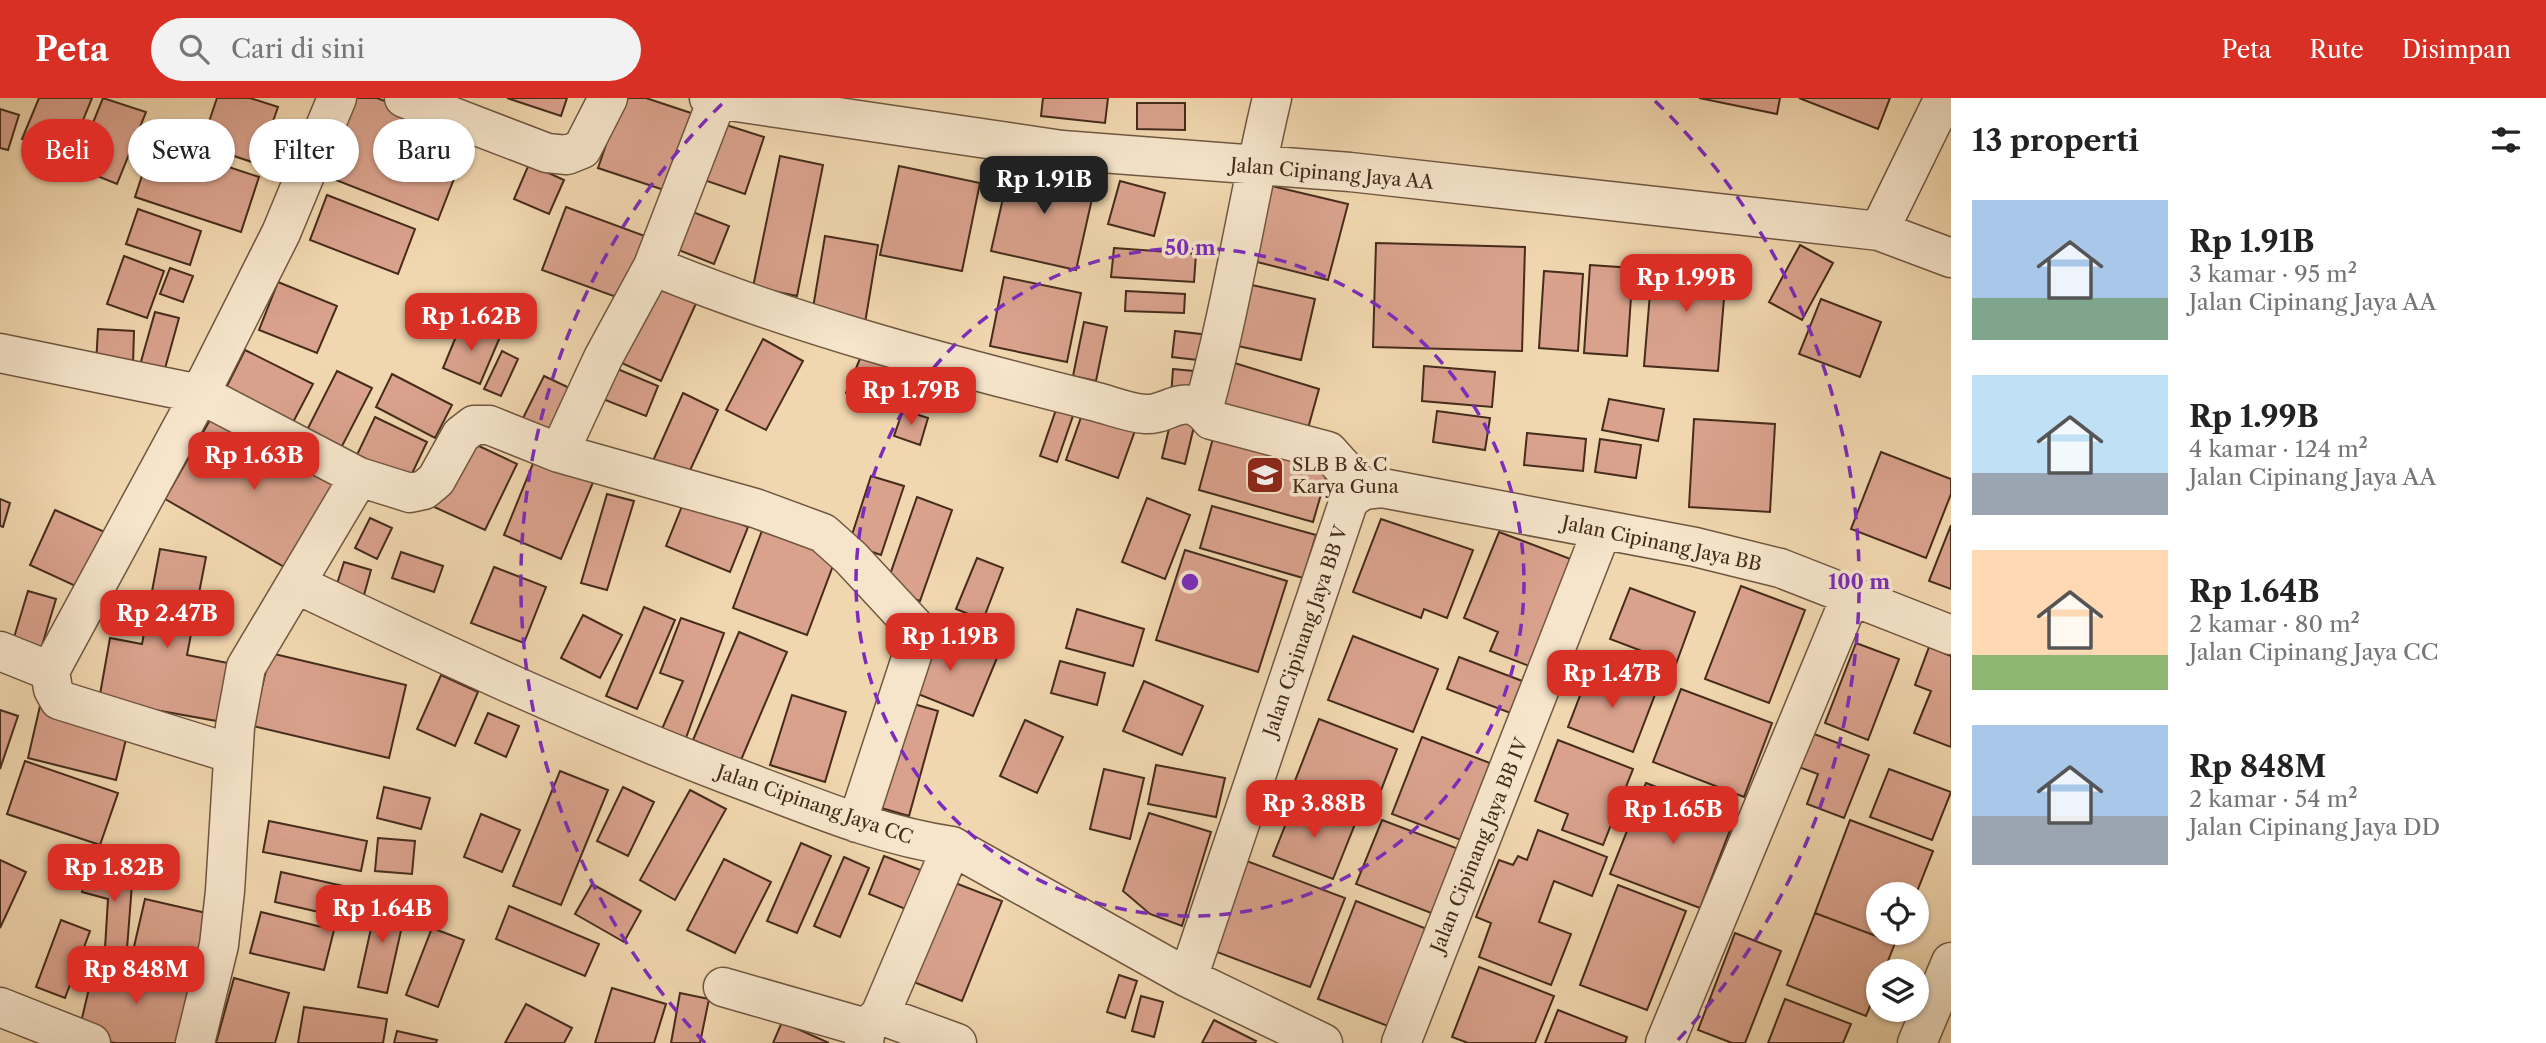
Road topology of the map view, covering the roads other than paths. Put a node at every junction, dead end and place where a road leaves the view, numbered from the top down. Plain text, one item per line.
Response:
1 (337, 98) edge
2 (404, 98) edge
3 (608, 98) edge
4 (1272, 98) edge
5 (1944, 98) edge
6 (713, 99) edge
7 (1256, 166) junction
8 (1879, 231) junction
9 (1951, 258) edge
10 (653, 266) junction
11 (0, 353) edge
12 (200, 394) junction
13 (1203, 410) junction
14 (559, 453) junction
15 (359, 477) junction
16 (1363, 490) junction
17 (1602, 530) junction
18 (296, 584) junction
19 (1850, 598) junction
20 (1951, 635) edge
21 (0, 651) edge
22 (50, 671) junction
23 (233, 754) junction
24 (857, 823) junction
25 (952, 846) junction
26 (1951, 962) edge
27 (1188, 978) junction
28 (723, 987) dead end
29 (16, 1024) edge
30 (870, 1029) edge
31 (90, 1043) edge
32 (195, 1043) edge
33 (957, 1043) edge
34 (1322, 1043) edge
35 (1401, 1043) edge
36 (1665, 1043) edge
37 (1917, 1043) edge

1 - 12 street
2 - 3 street
4 - 7 street
5 - 8 street
6 - 7 street, Jalan Cipinang Jaya AA
6 - 10 street
7 - 8 street, Jalan Cipinang Jaya AA
7 - 13 street
8 - 9 street, Jalan Cipinang Jaya AA
10 - 13 street
10 - 14 street
11 - 12 street
12 - 15 street
12 - 22 street
13 - 16 street
14 - 15 street
14 - 24 street
15 - 18 street
16 - 17 street, Jalan Cipinang Jaya BB
16 - 27 street, Jalan Cipinang Jaya BB V
17 - 19 street, Jalan Cipinang Jaya BB
17 - 35 street, Jalan Cipinang Jaya BB IV
18 - 23 street
18 - 24 street, Jalan Cipinang Jaya CC
19 - 20 street, Jalan Cipinang Jaya BB
19 - 36 street
21 - 22 street
22 - 23 street
23 - 32 street
24 - 25 street, Jalan Cipinang Jaya CC
25 - 27 street, Jalan Cipinang Jaya CC
25 - 30 street
26 - 37 street
27 - 34 street, Jalan Cipinang Jaya CC
28 - 30 street
29 - 31 street
30 - 33 street

